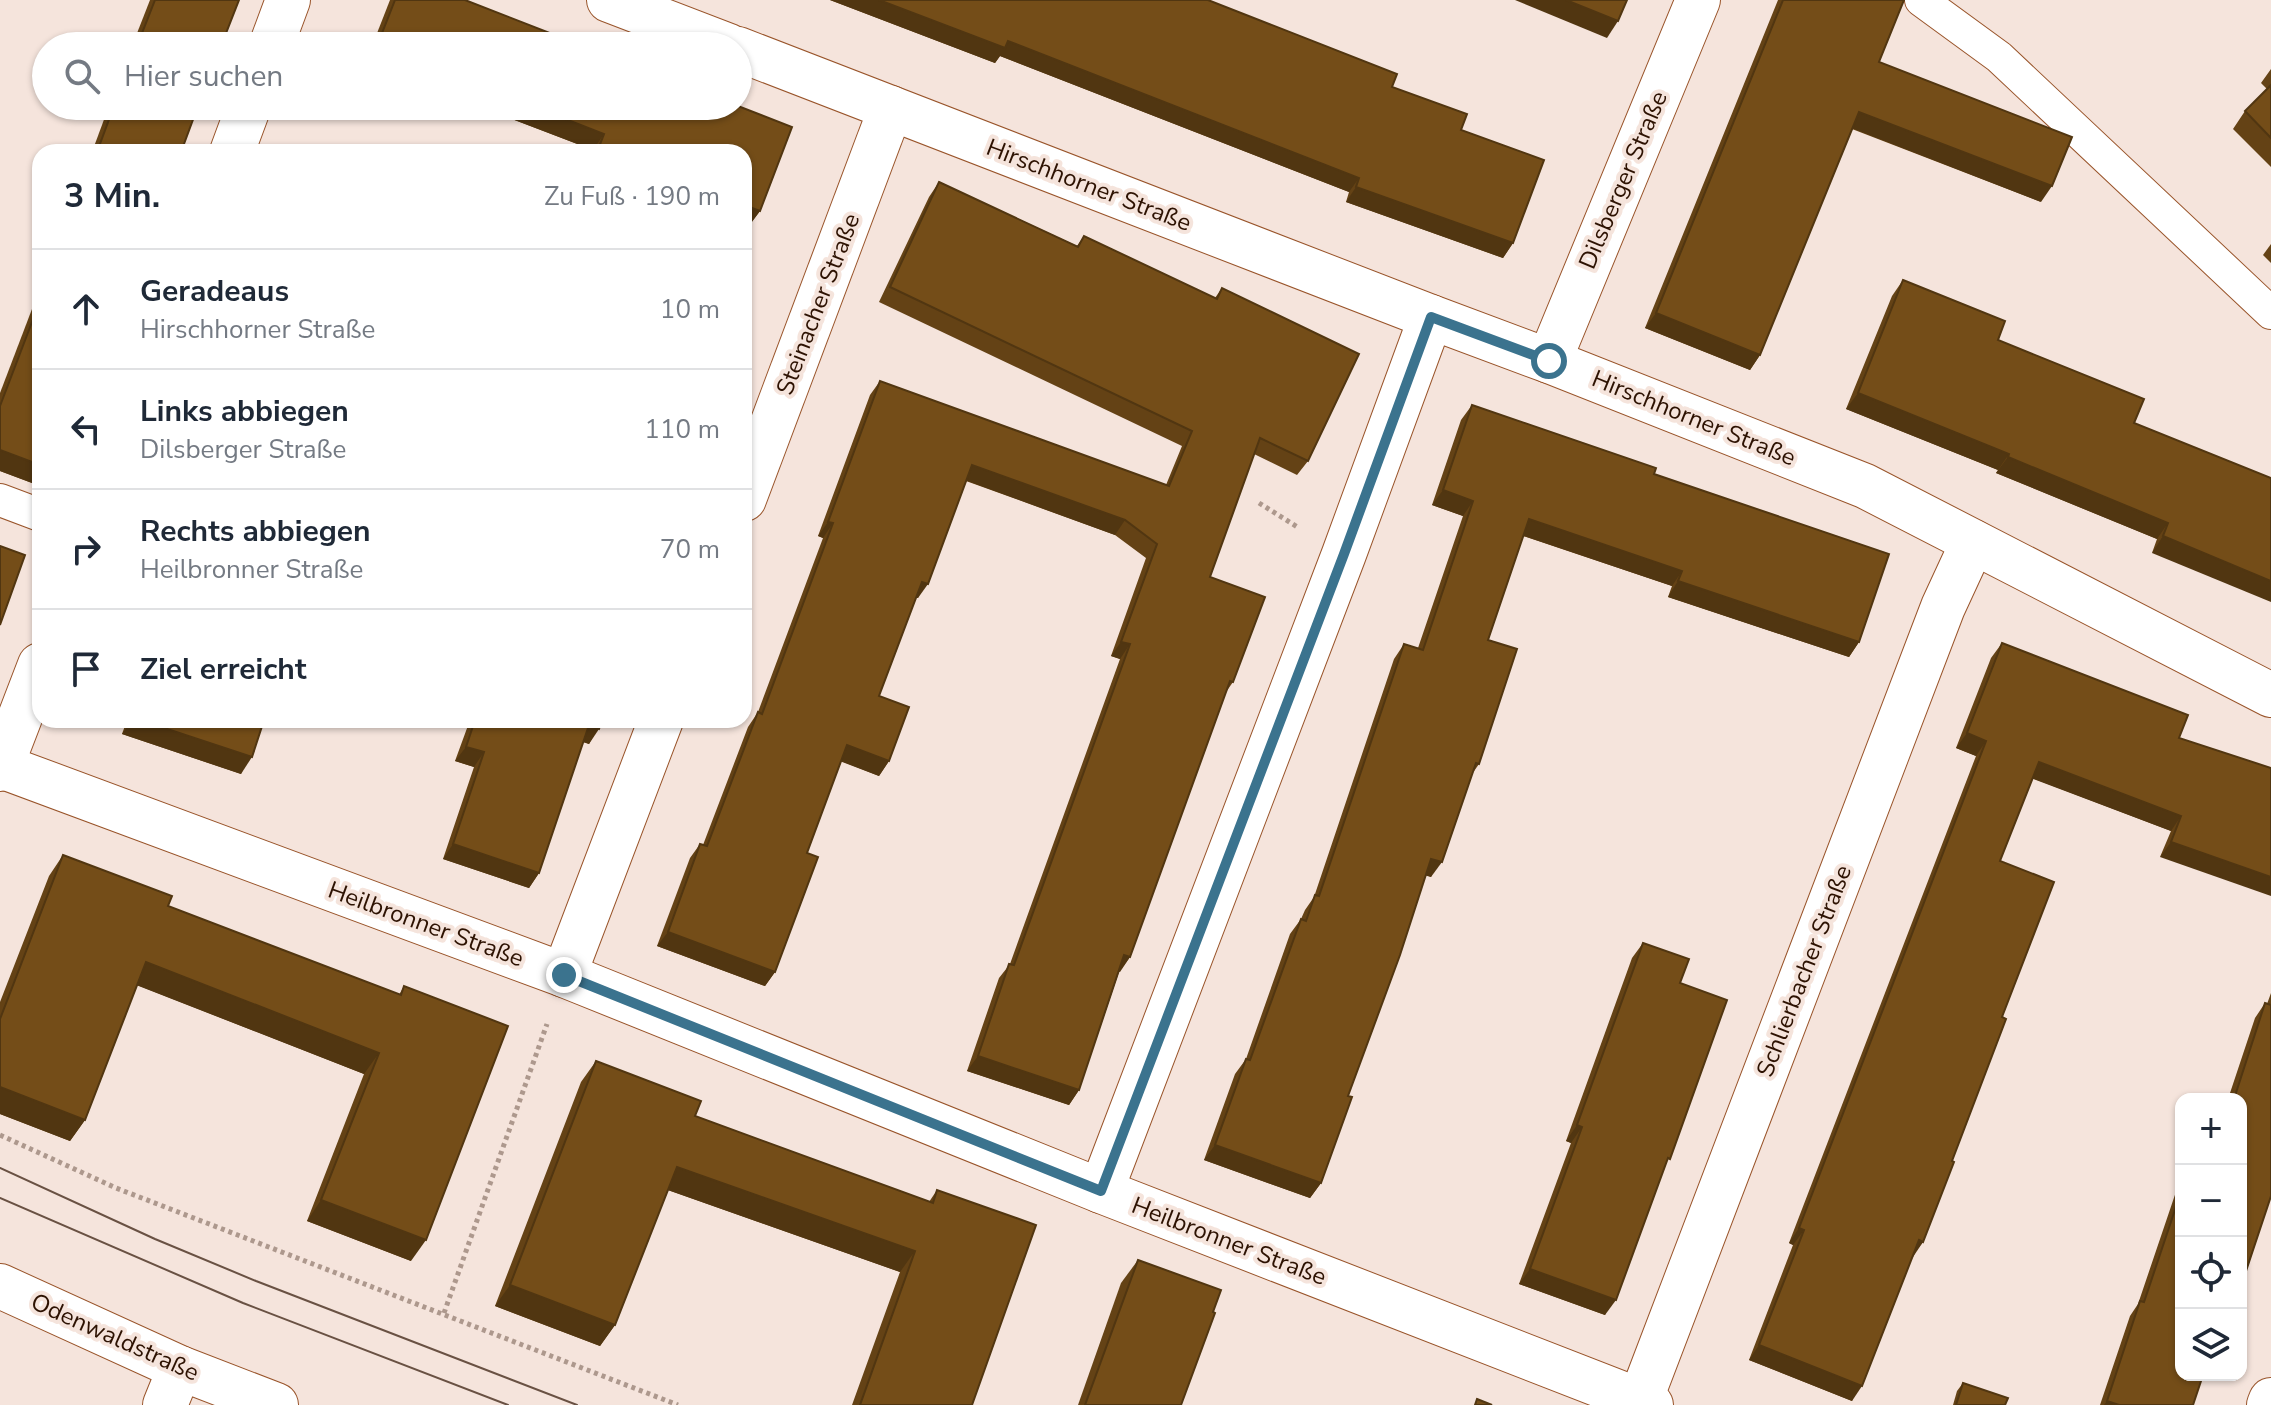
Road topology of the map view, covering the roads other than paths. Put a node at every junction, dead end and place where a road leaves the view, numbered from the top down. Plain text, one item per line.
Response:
1 (288, 0) edge
2 (609, 0) edge
3 (1698, 0) edge
4 (1921, 0) edge
5 (276, 32) edge
6 (692, 32) edge
7 (752, 54) edge
8 (891, 108) junction
9 (244, 120) edge
10 (235, 144) edge
11 (2271, 313) edge
12 (1431, 317) junction
13 (1549, 361) junction
14 (752, 478) edge
15 (0, 500) edge
16 (32, 512) edge
17 (1973, 542) junction
18 (32, 686) edge
19 (2271, 695) edge
20 (658, 728) edge
21 (1, 768) edge
22 (564, 975) junction
23 (1101, 1191) junction
24 (0, 1286) edge
25 (172, 1386) edge
26 (1645, 1403) edge
27 (276, 1405) edge

1 - 5 street
2 - 6 street
3 - 13 street, Dilsberger Straße
4 - 11 lane
7 - 8 street, Hirschhorner Straße
8 - 12 street, Hirschhorner Straße
8 - 14 street, Steinacher Straße
9 - 10 street
12 - 13 street, Hirschhorner Straße
12 - 23 street
13 - 17 street, Hirschhorner Straße
15 - 16 lane
17 - 19 street, Hirschhorner Straße
17 - 26 street, Schlierbacher Straße
18 - 21 street
20 - 22 street
21 - 22 street, Heilbronner Straße
22 - 23 street, Heilbronner Straße
23 - 26 street, Heilbronner Straße
24 - 25 street, Odenwaldstraße
25 - 27 street, Odenwaldstraße

